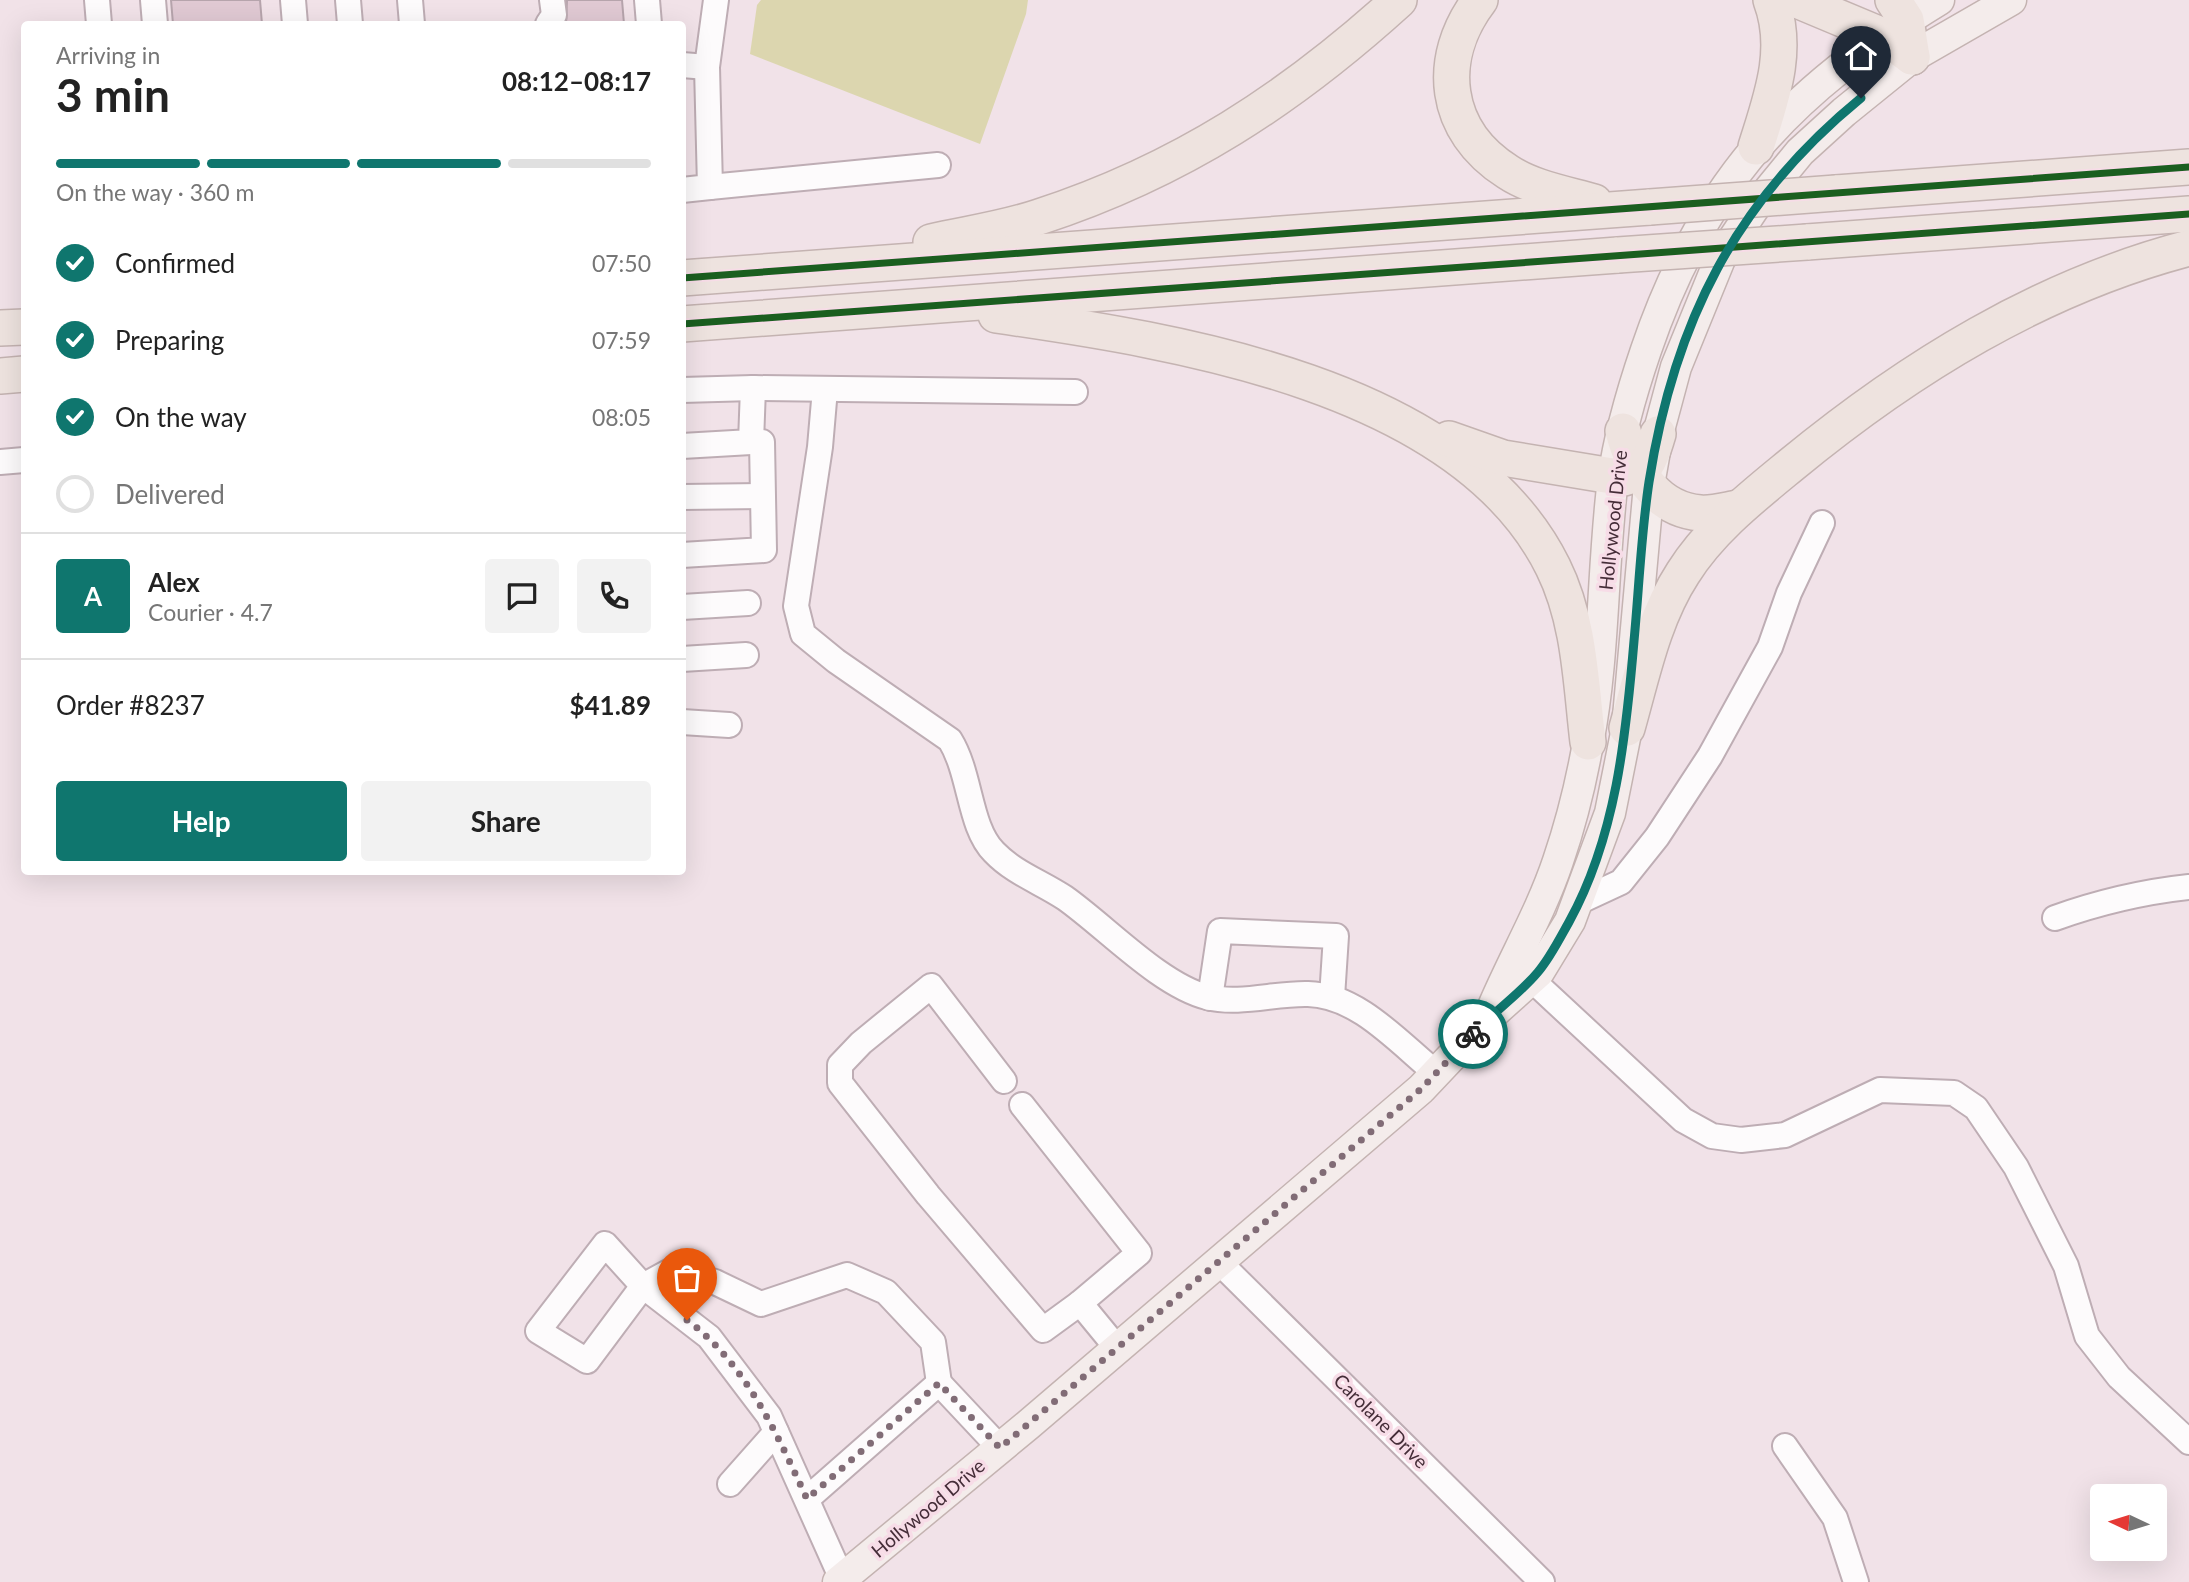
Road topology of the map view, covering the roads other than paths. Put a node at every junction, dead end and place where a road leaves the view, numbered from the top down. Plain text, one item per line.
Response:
1 (97, 0) edge
2 (153, 0) edge
3 (293, 0) edge
4 (348, 0) edge
5 (410, 0) edge
6 (552, 0) edge
7 (647, 0) edge
8 (716, 0) edge
9 (1399, 0) edge
10 (1480, 0) edge
11 (1771, 0) edge
12 (1797, 0) edge
13 (1939, 0) edge
14 (2011, 0) edge
15 (1894, 19) edge
16 (99, 21) edge
17 (155, 21) edge
18 (295, 21) edge
19 (350, 21) edge
20 (412, 21) edge
21 (550, 21) edge
22 (649, 21) edge
23 (1912, 57) junction
24 (686, 65) edge
25 (707, 67) junction
26 (1756, 147) junction
27 (938, 165) dead end
28 (2189, 167) edge
29 (710, 187) junction
30 (686, 190) edge
31 (1634, 208) junction
32 (2189, 214) edge
33 (2189, 248) edge
34 (816, 269) junction
35 (686, 278) edge
36 (930, 306) junction
37 (686, 324) edge
38 (21, 327) edge
39 (0, 328) edge
40 (21, 374) edge
41 (0, 376) edge
42 (753, 388) junction
43 (686, 390) edge
44 (825, 390) junction
45 (1075, 391) dead end
46 (1409, 426) junction
47 (1623, 431) joint
48 (1658, 434) joint
49 (751, 442) junction
50 (686, 446) edge
51 (21, 460) edge
52 (0, 462) edge
53 (1634, 479) junction
54 (762, 496) junction
55 (686, 497) edge
56 (1738, 508) junction
57 (1822, 523) dead end
58 (686, 555) edge
59 (748, 603) dead end
60 (686, 607) edge
61 (746, 654) dead end
62 (686, 659) edge
63 (686, 722) edge
64 (729, 725) dead end
65 (1627, 728) junction
66 (1588, 742) junction
67 (2189, 887) edge
68 (1578, 902) junction
69 (2055, 918) dead end
70 (1531, 979) junction
71 (1332, 997) junction
72 (1210, 998) junction
73 (1489, 1017) junction
74 (1436, 1073) junction
75 (1004, 1081) dead end
76 (1022, 1105) dead end
77 (1218, 1261) junction
78 (642, 1286) junction
79 (1080, 1303) junction
80 (1117, 1348) junction
81 (939, 1383) junction
82 (776, 1432) junction
83 (2189, 1442) edge
84 (1784, 1446) dead end
85 (1000, 1448) junction
86 (730, 1484) dead end
87 (807, 1499) junction
88 (840, 1580) edge
89 (1542, 1582) edge
90 (1856, 1582) edge

1 - 16 street
2 - 17 street
3 - 18 street
4 - 19 street
5 - 20 street
6 - 21 street
7 - 22 street
8 - 25 street
9 - 34 highway
10 - 31 highway
11 - 26 highway
12 - 15 highway
13 - 15 main road, Hollywood Drive
14 - 23 main road
15 - 23 highway
15 - 26 main road, Hollywood Drive
23 - 48 main road
24 - 25 street
25 - 29 street
26 - 47 main road, Hollywood Drive
27 - 29 street
28 - 31 highway, bridge
29 - 30 street
31 - 34 highway
32 - 36 highway, bridge
33 - 56 highway
34 - 35 highway
36 - 37 highway
36 - 46 highway
38 - 39 highway
40 - 41 highway
42 - 43 street
42 - 44 street
42 - 49 street
44 - 45 street
44 - 72 street
46 - 53 highway
46 - 66 highway
47 - 53 highway
48 - 53 highway
49 - 50 street
49 - 54 street
51 - 52 street
53 - 56 highway
53 - 65 main road, Hollywood Drive
53 - 66 main road, Hollywood Drive
54 - 55 street
54 - 58 street
56 - 65 highway
57 - 68 street
59 - 60 street
61 - 62 street
63 - 64 street
65 - 68 main road, Hollywood Drive
66 - 73 main road, Hollywood Drive
67 - 69 street
68 - 70 main road, Hollywood Drive
70 - 73 main road, Hollywood Drive
70 - 83 street
71 - 72 street
71 - 72 street
71 - 74 street
73 - 74 main road, Hollywood Drive
74 - 77 main road, Hollywood Drive
75 - 79 street
76 - 79 street
77 - 80 main road, Hollywood Drive
77 - 89 street, Carolane Drive
78 - 78 street
78 - 81 street
78 - 82 street
79 - 80 street
80 - 85 main road, Hollywood Drive
81 - 85 street
81 - 87 street
82 - 86 street
82 - 87 street
84 - 90 street
85 - 88 main road, Hollywood Drive
87 - 88 street

